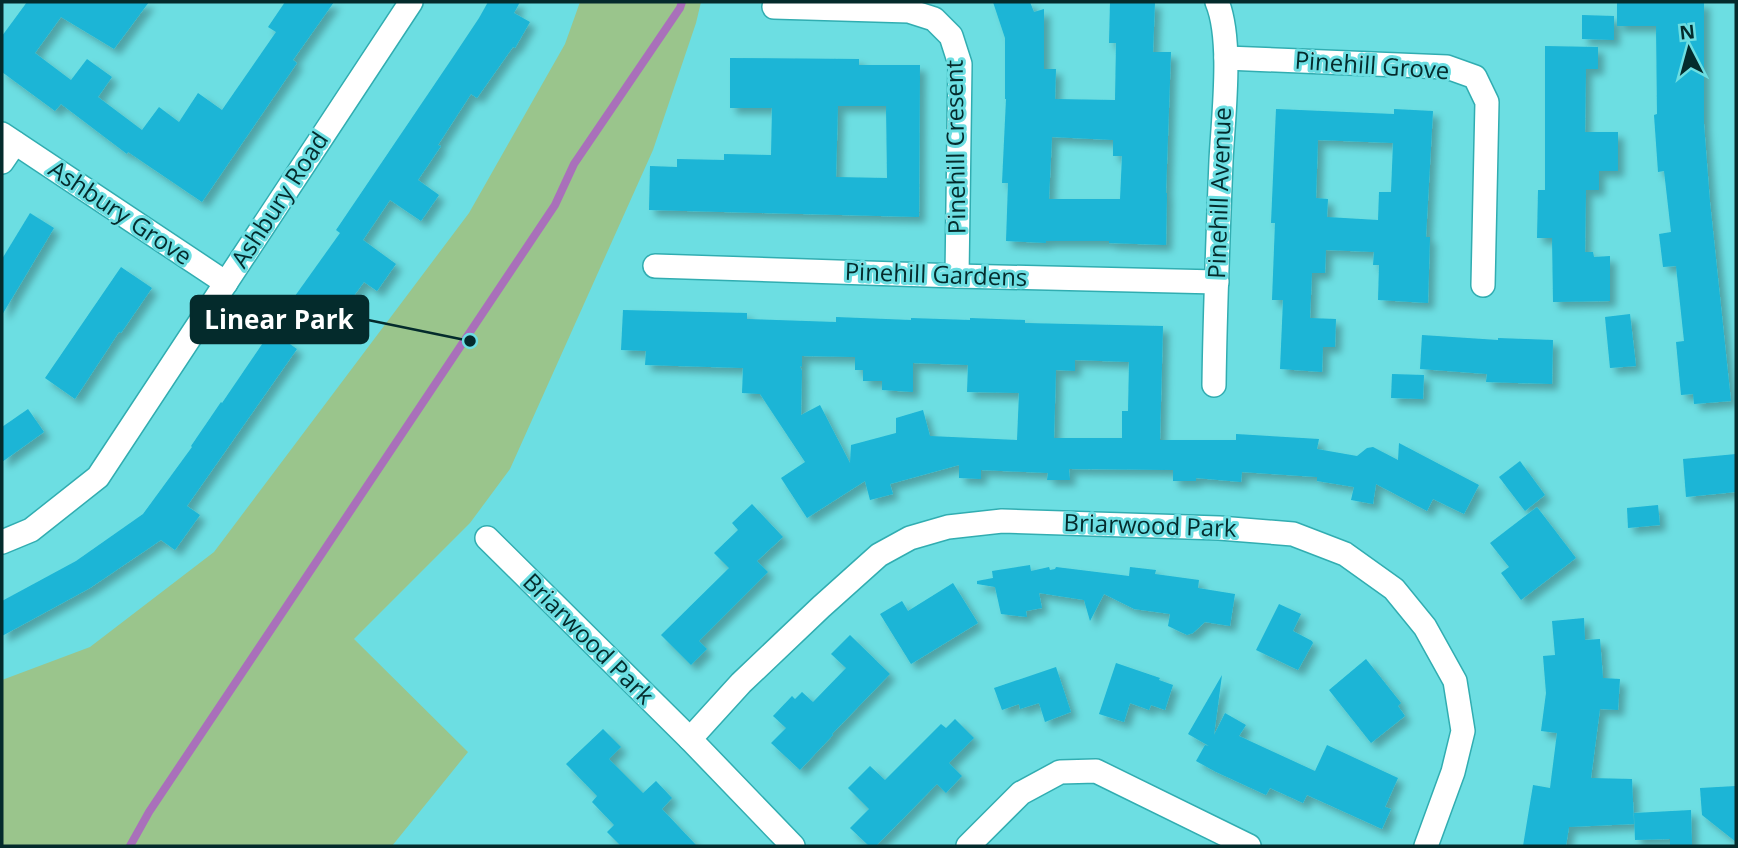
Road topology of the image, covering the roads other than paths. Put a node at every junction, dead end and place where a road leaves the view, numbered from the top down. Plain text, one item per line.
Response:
1 (411, 2) edge
2 (1217, 2) edge
3 (774, 6) dead end
4 (1226, 58) junction
5 (6, 146) edge
6 (655, 266) dead end
7 (957, 276) junction
8 (1217, 282) junction
9 (226, 283) junction
10 (1483, 285) dead end
11 (1214, 385) dead end
12 (487, 538) dead end
13 (2, 541) edge
14 (690, 739) junction
15 (793, 846) edge
16 (968, 846) edge
17 (1249, 846) edge
18 (1426, 846) edge

1 - 9 street, Ashbury Road
2 - 4 street, Pinehill Avenue
3 - 7 street, Pinehill Cresent
4 - 8 street, Pinehill Avenue
4 - 10 street, Pinehill Grove
5 - 9 street, Ashbury Grove
6 - 7 street, Pinehill Gardens
7 - 8 street, Pinehill Gardens
8 - 11 street, Pinehill Avenue
9 - 13 street, Ashbury Road
12 - 14 street, Briarwood Park
14 - 15 street, Briarwood Park
14 - 18 street, Briarwood Park
16 - 17 street

